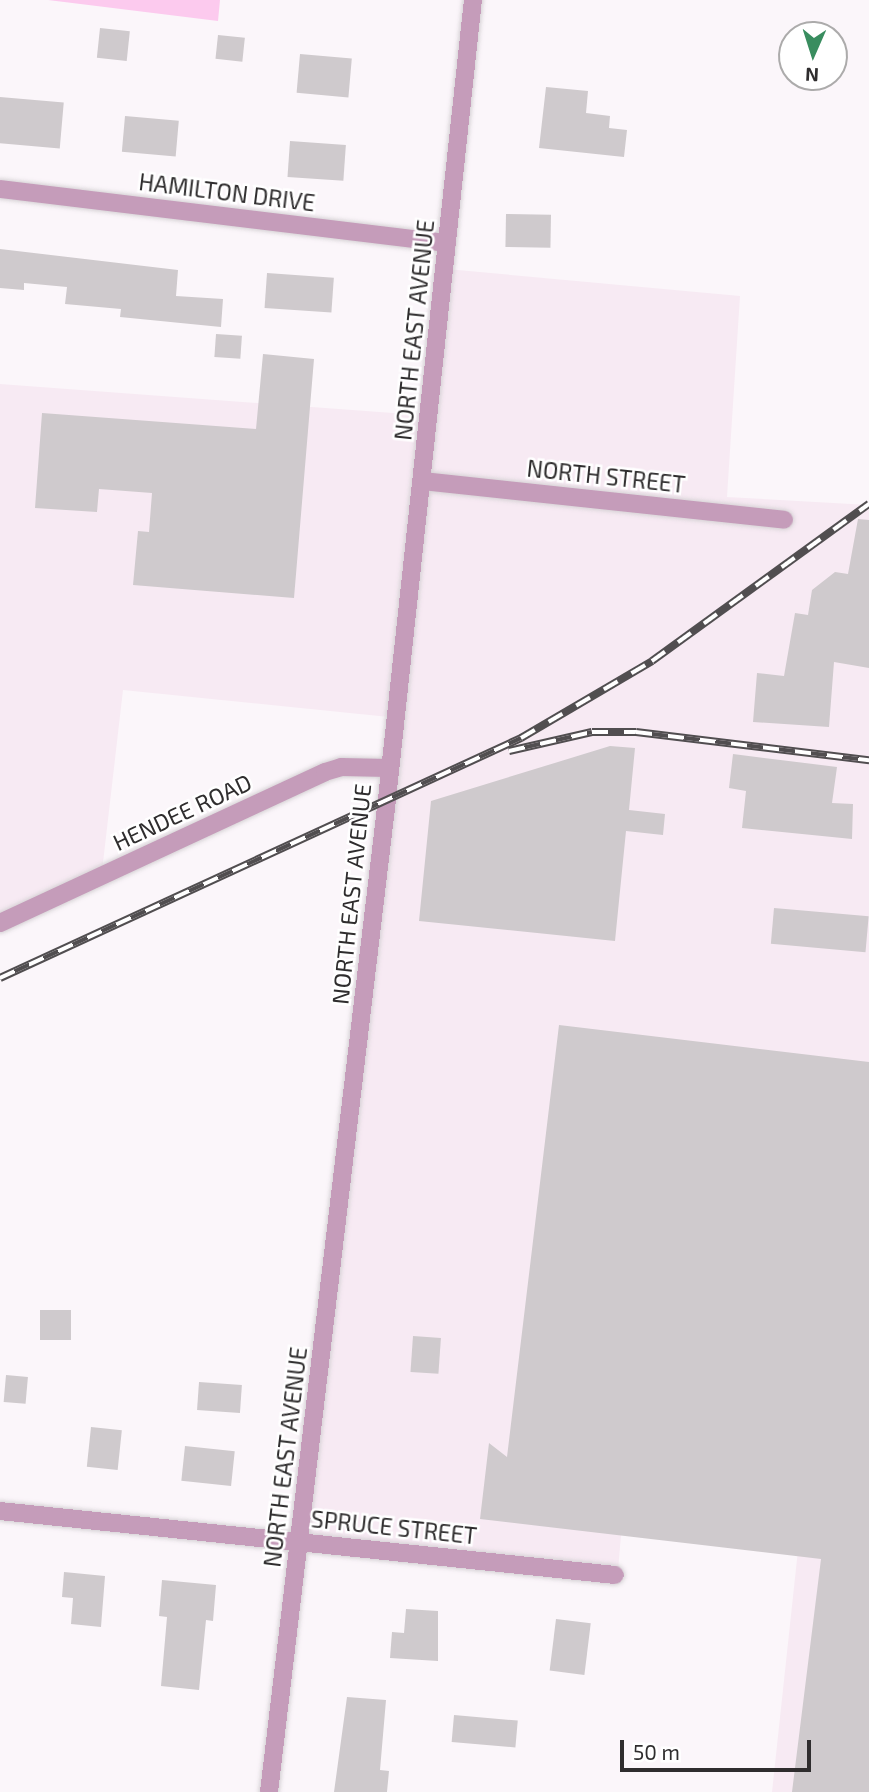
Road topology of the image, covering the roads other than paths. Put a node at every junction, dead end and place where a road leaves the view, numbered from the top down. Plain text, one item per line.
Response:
1 (473, 0) edge
2 (0, 189) edge
3 (447, 243) junction
4 (422, 481) junction
5 (784, 520) dead end
6 (389, 768) junction
7 (0, 923) edge
8 (0, 1511) edge
9 (299, 1542) junction
10 (615, 1575) dead end
11 (269, 1792) edge

1 - 3 street, NORTH EAST AVENUE
2 - 3 street, HAMILTON DRIVE
3 - 4 street, NORTH EAST AVENUE
4 - 5 street, NORTH STREET
4 - 6 street, NORTH EAST AVENUE
6 - 7 street, HENDEE ROAD
6 - 9 street, NORTH EAST AVENUE
8 - 9 street, SPRUCE STREET
9 - 10 street, SPRUCE STREET
9 - 11 street, NORTH EAST AVENUE

